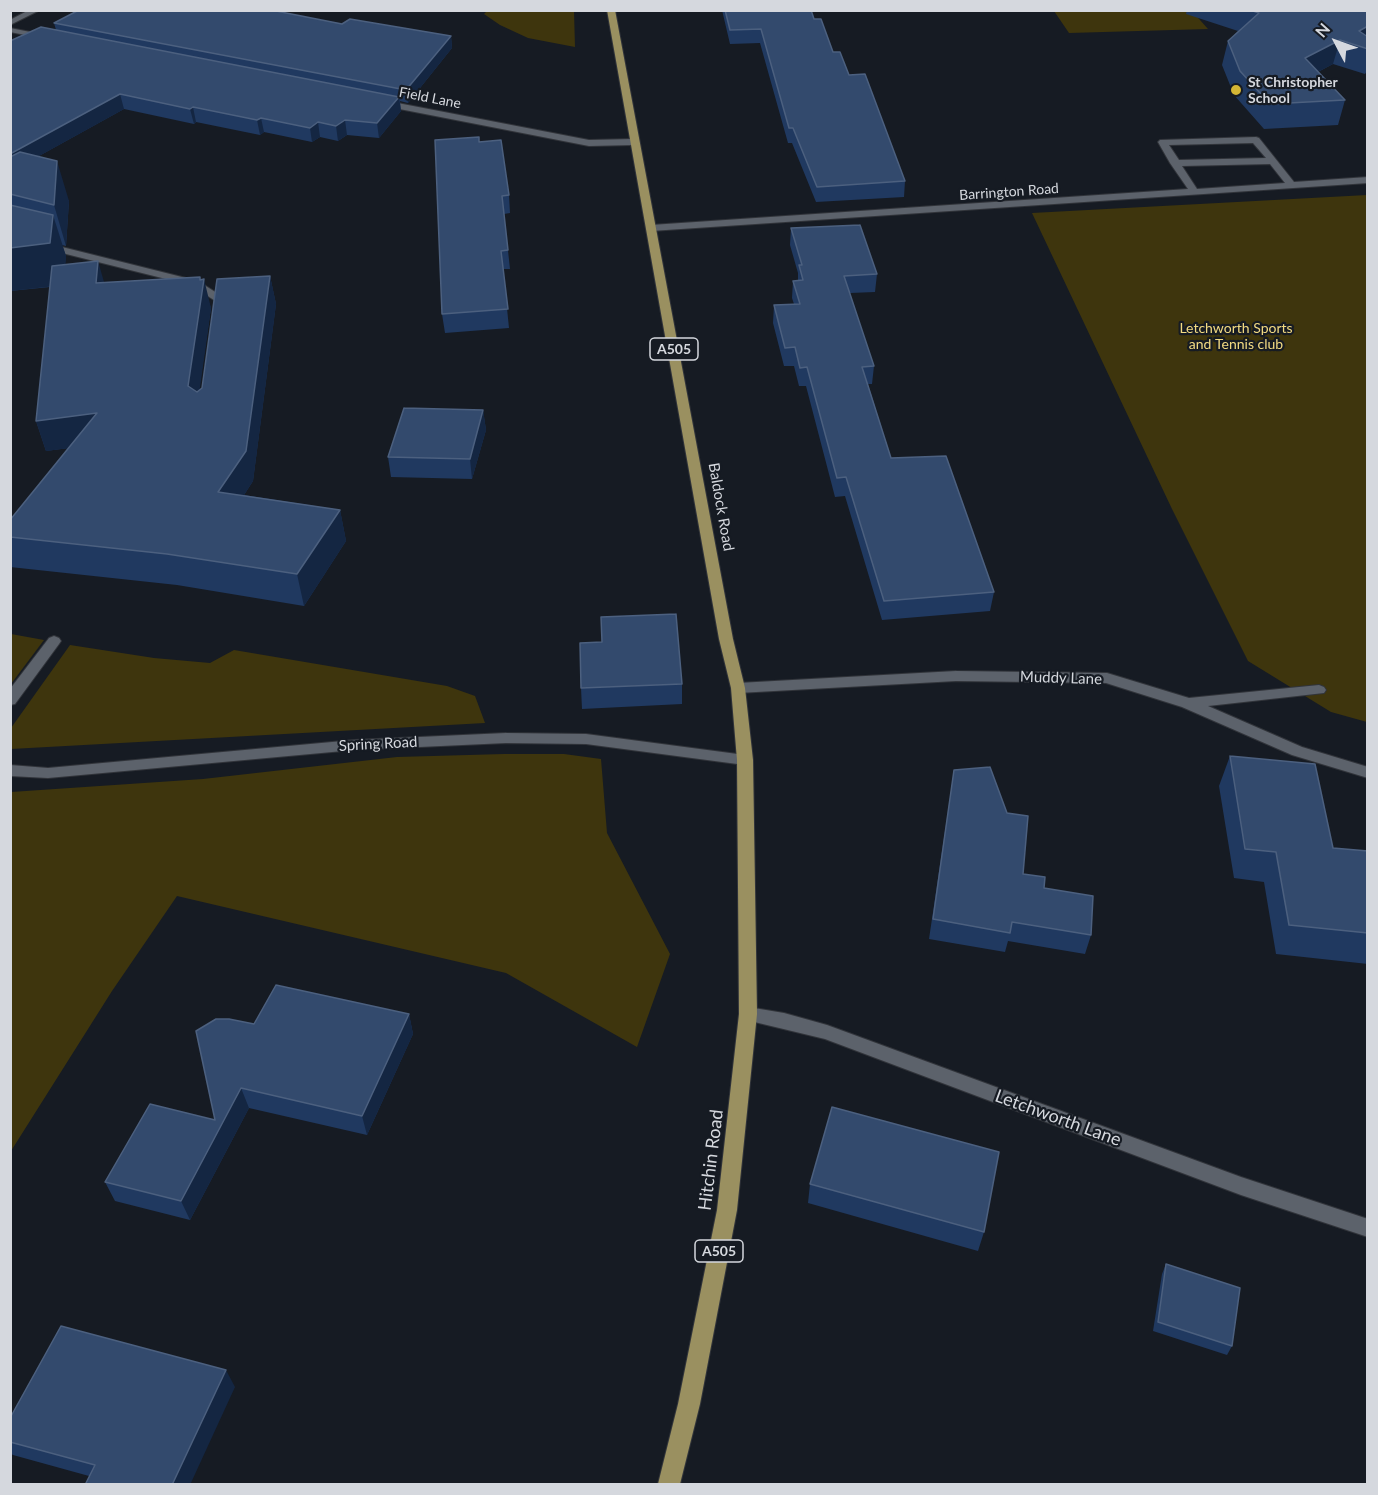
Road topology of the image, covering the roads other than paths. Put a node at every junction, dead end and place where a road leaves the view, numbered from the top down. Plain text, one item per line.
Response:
1 (36, 10) edge
2 (611, 10) edge
3 (10, 23) edge
4 (10, 30) edge
5 (57, 39) edge
6 (369, 100) edge
7 (633, 142) junction
8 (1272, 161) junction
9 (1175, 163) junction
10 (1368, 180) edge
11 (1292, 186) junction
12 (1195, 193) junction
13 (651, 228) junction
14 (10, 237) edge
15 (216, 322) edge
16 (54, 642) dead end
17 (738, 688) junction
18 (1319, 690) dead end
19 (10, 700) edge
20 (1187, 703) junction
21 (745, 760) junction
22 (10, 770) edge
23 (1368, 773) edge
24 (748, 1014) junction
25 (1368, 1228) edge
26 (669, 1485) edge

1 - 3 street
2 - 7 main road, Baldock Road / A505
4 - 5 street
6 - 7 street, Field Lane
7 - 13 main road, Baldock Road / A505
8 - 9 street
8 - 9 street
8 - 11 street
9 - 12 street
10 - 11 street, Barrington Road
11 - 12 street, Barrington Road
12 - 13 street, Barrington Road
13 - 17 main road, Baldock Road / A505
14 - 15 street
16 - 19 street
17 - 20 street, Muddy Lane
17 - 21 main road, Baldock Road / A505
18 - 20 street
20 - 23 street, Muddy Lane
21 - 22 street, Spring Road
21 - 24 main road, Baldock Road / A505
24 - 25 street, Letchworth Lane
24 - 26 main road, Hitchin Road / A505

